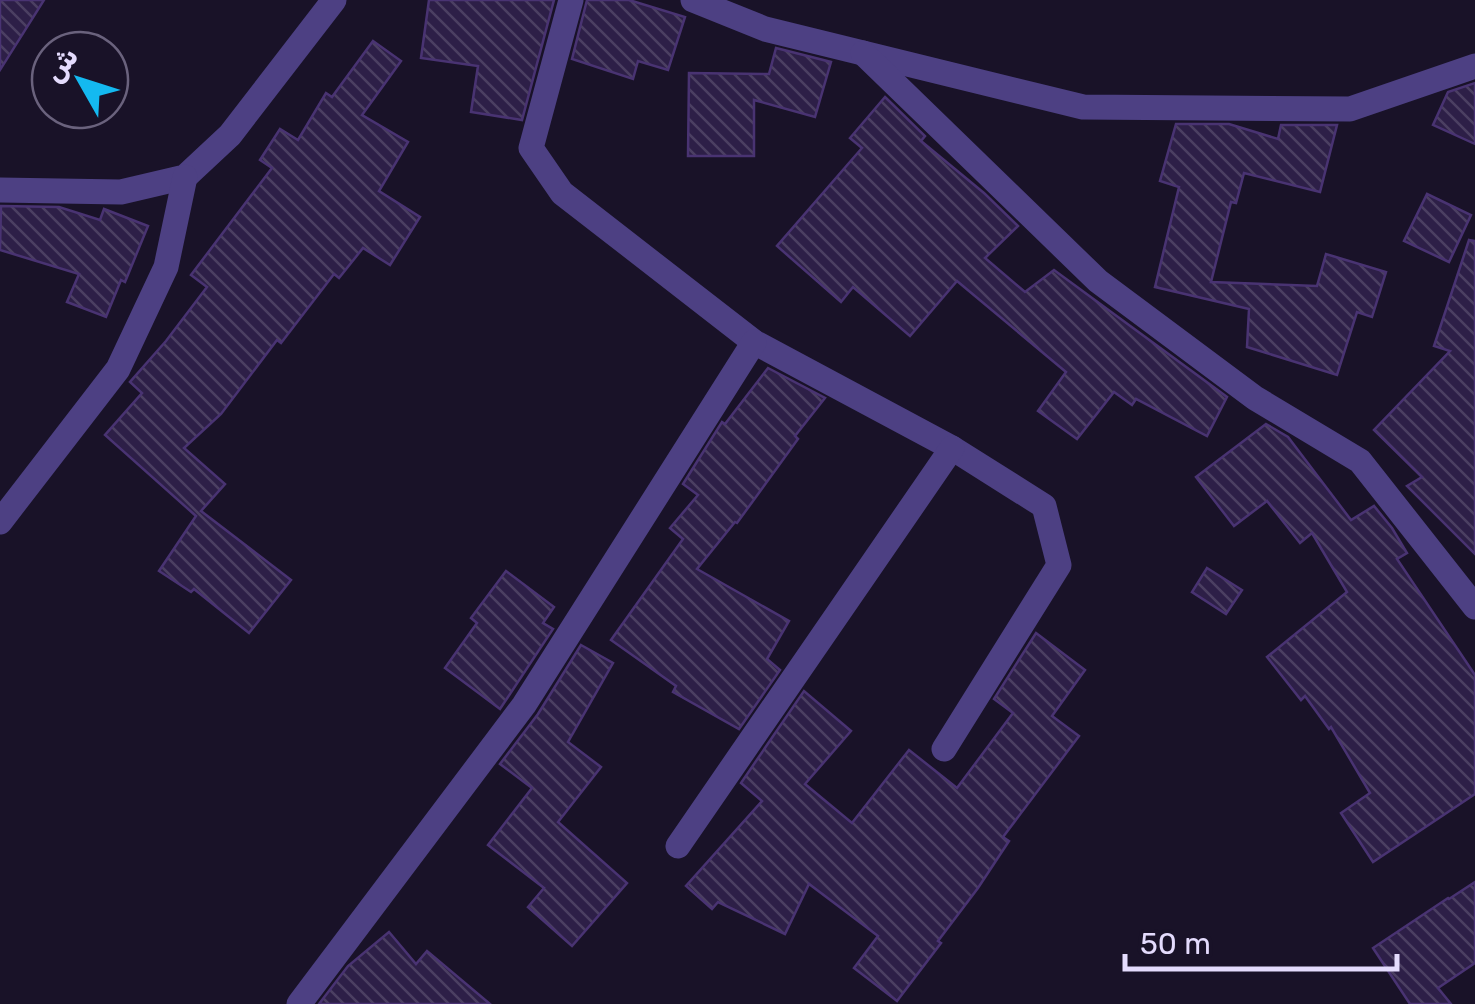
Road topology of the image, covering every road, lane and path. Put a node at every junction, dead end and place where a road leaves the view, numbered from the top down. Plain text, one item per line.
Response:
1 (334, 0) edge
2 (571, 0) edge
3 (693, 0) edge
4 (863, 53) junction
5 (1475, 66) edge
6 (184, 178) junction
7 (0, 190) edge
8 (754, 342) junction
9 (952, 448) junction
10 (0, 522) edge
11 (1475, 608) edge
12 (944, 748) dead end
13 (678, 846) dead end
14 (299, 1004) edge

1 - 6 street
2 - 8 street
3 - 4 street
4 - 5 street
4 - 11 street
6 - 7 street
6 - 10 street
8 - 9 street
8 - 14 street
9 - 12 street
9 - 13 street

